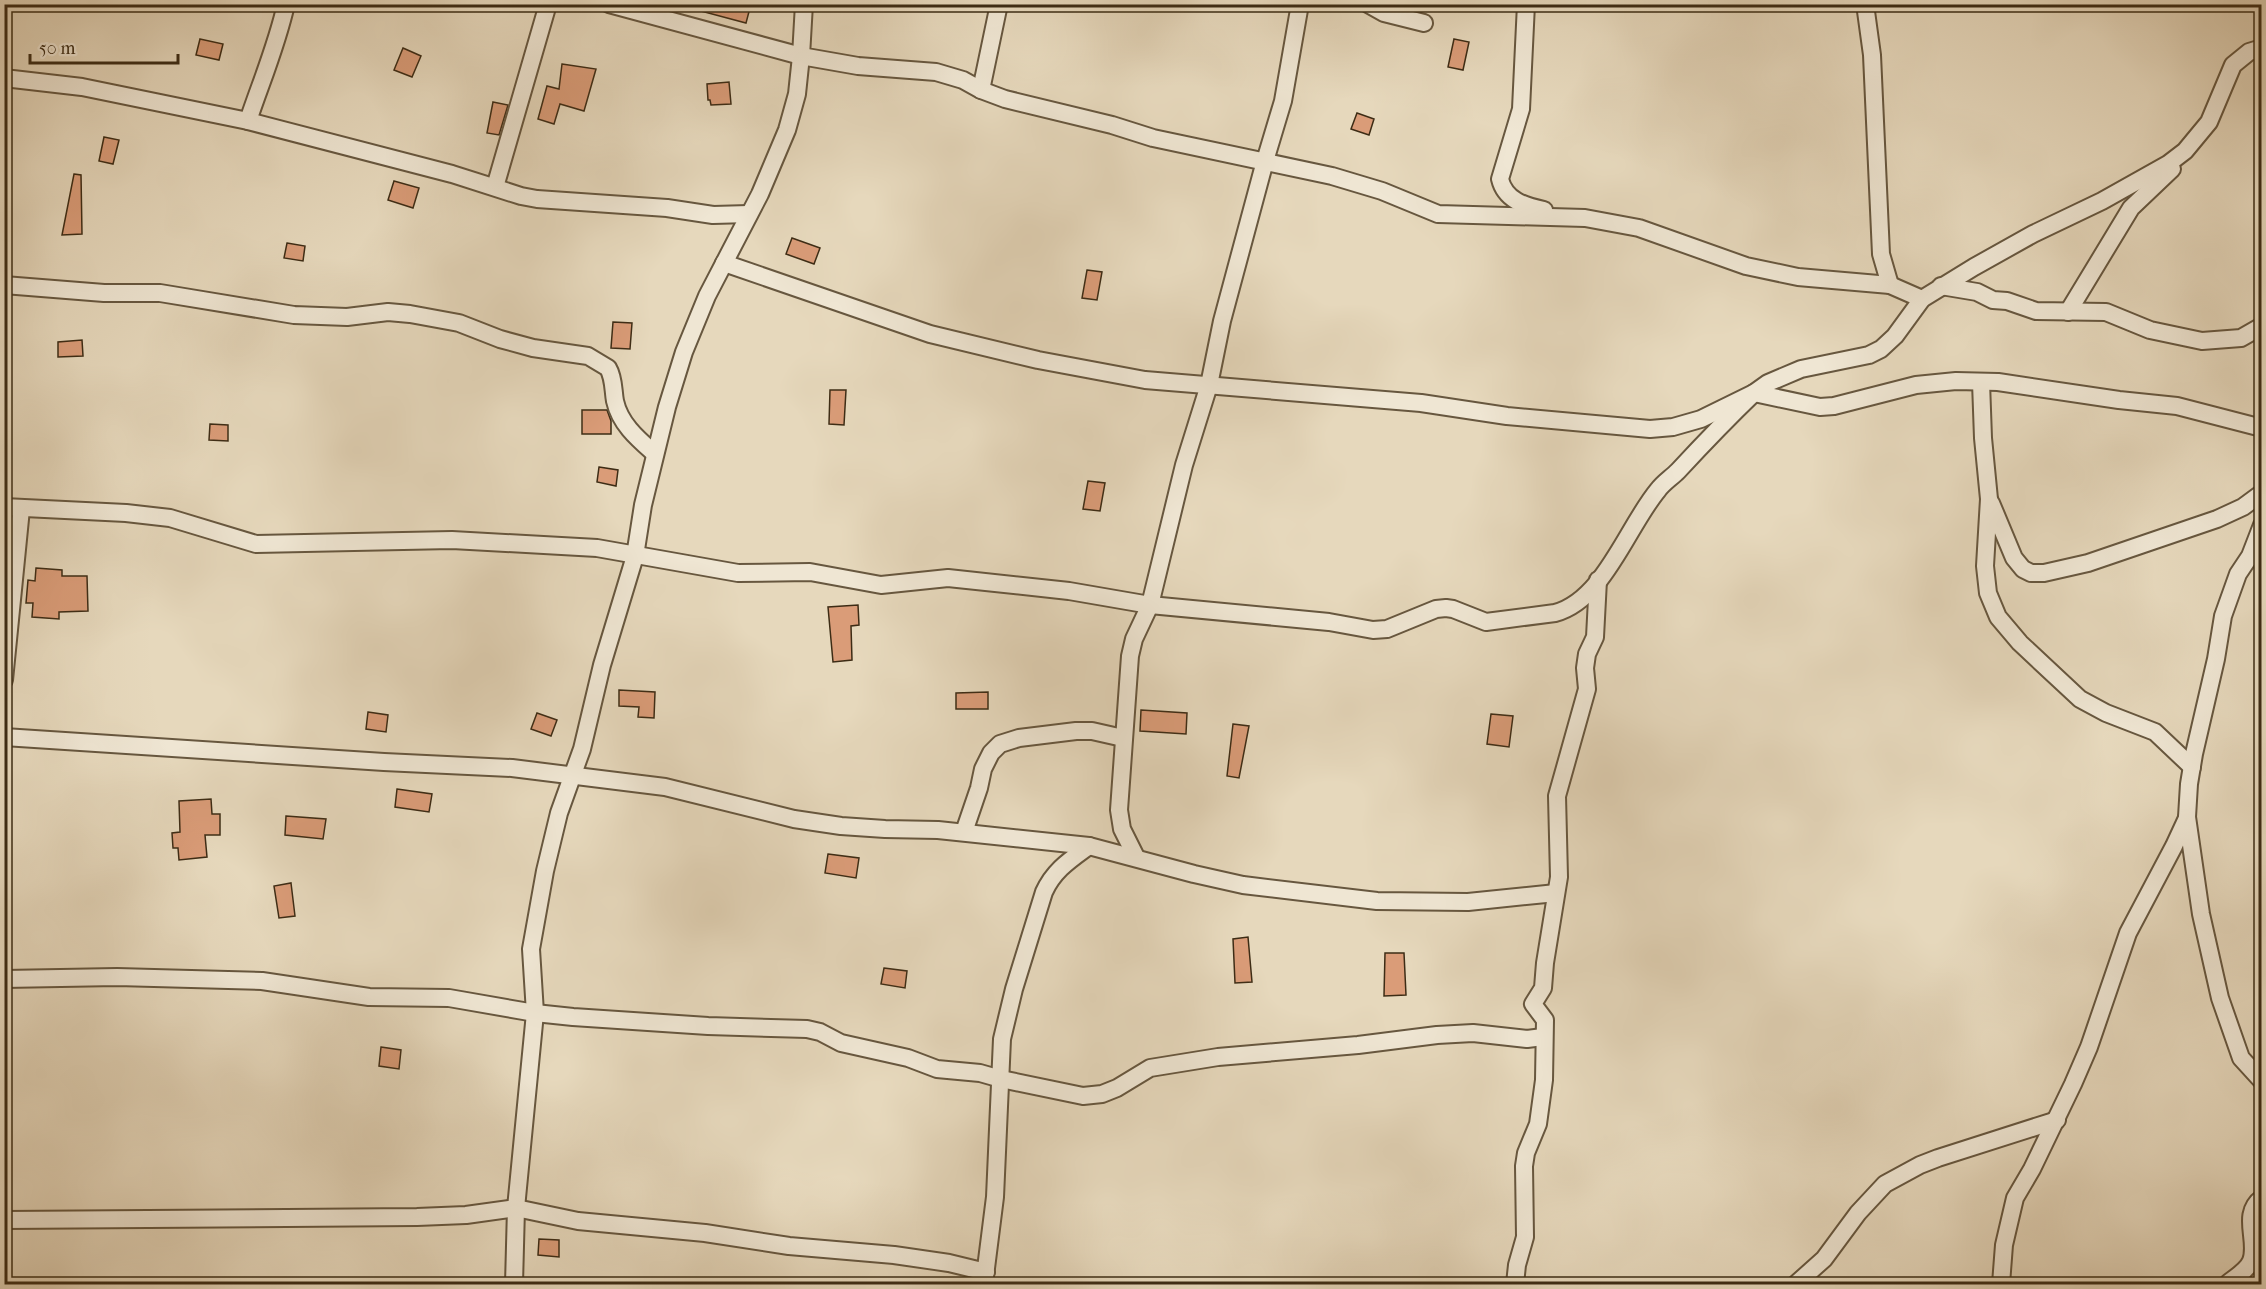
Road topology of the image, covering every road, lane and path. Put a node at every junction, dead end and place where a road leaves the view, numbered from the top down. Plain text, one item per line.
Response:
1 (285, 4) edge
2 (548, 4) edge
3 (609, 4) edge
4 (804, 4) edge
5 (999, 4) edge
6 (1300, 4) edge
7 (1368, 4) edge
8 (1526, 4) edge
9 (1865, 4) edge
10 (1424, 23) dead end
11 (2262, 48) edge
12 (801, 56) junction
13 (4, 78) edge
14 (981, 90) junction
15 (248, 122) junction
16 (2186, 149) junction
17 (1264, 160) junction
18 (495, 187) junction
19 (748, 214) junction
20 (1584, 218) junction
21 (724, 263) junction
22 (4, 285) edge
23 (1890, 285) junction
24 (1941, 286) junction
25 (1922, 299) junction
26 (2068, 312) junction
27 (2262, 326) edge
28 (1981, 382) junction
29 (1209, 385) junction
30 (1754, 393) junction
31 (2262, 428) edge
32 (655, 454) junction
33 (2262, 493) edge
34 (1989, 499) junction
35 (13, 508) edge
36 (2262, 525) edge
37 (635, 556) junction
38 (1598, 580) junction
39 (1150, 605) junction
40 (4, 680) edge
41 (4, 737) edge
42 (1123, 738) junction
43 (2192, 767) junction
44 (572, 776) junction
45 (2187, 817) junction
46 (964, 832) junction
47 (1089, 846) junction
48 (1136, 857) junction
49 (1556, 893) junction
50 (4, 979) edge
51 (535, 1013) junction
52 (1543, 1037) junction
53 (1000, 1079) junction
54 (2262, 1081) edge
55 (2057, 1120) junction
56 (2262, 1198) edge
57 (516, 1208) junction
58 (4, 1220) edge
59 (985, 1278) edge
60 (514, 1284) edge
61 (1515, 1284) edge
62 (1796, 1284) edge
63 (2001, 1284) edge
64 (2226, 1284) edge

1 - 15 street
2 - 18 street
3 - 12 street
4 - 12 street
5 - 14 street
6 - 17 street
7 - 10 street
8 - 20 street
9 - 23 street
11 - 16 street
12 - 14 street
12 - 19 street
13 - 15 street
14 - 17 street
15 - 18 street
16 - 24 street
16 - 26 street
17 - 20 street
17 - 29 street
18 - 19 street
19 - 21 street
20 - 23 street
21 - 29 street
21 - 32 street
22 - 32 street
23 - 25 street
24 - 25 street
24 - 26 street
25 - 30 street
26 - 27 street
28 - 30 street
28 - 31 street
28 - 34 street
29 - 30 street
29 - 39 street
30 - 38 street
32 - 37 street
33 - 34 street
34 - 43 street
35 - 37 street
35 - 40 street
36 - 43 street
37 - 39 street
37 - 44 street
38 - 39 street
38 - 49 street
39 - 42 street
41 - 44 street
42 - 46 street
42 - 48 street
43 - 45 street
44 - 46 street
44 - 51 street
45 - 54 street
45 - 55 street
46 - 47 street
47 - 48 street
47 - 53 street
48 - 49 street
49 - 52 street
50 - 51 street
51 - 53 street
51 - 57 street
52 - 53 street
52 - 61 street
53 - 59 street
55 - 62 street
55 - 63 street
56 - 64 street
57 - 58 street
57 - 59 street
57 - 60 street

